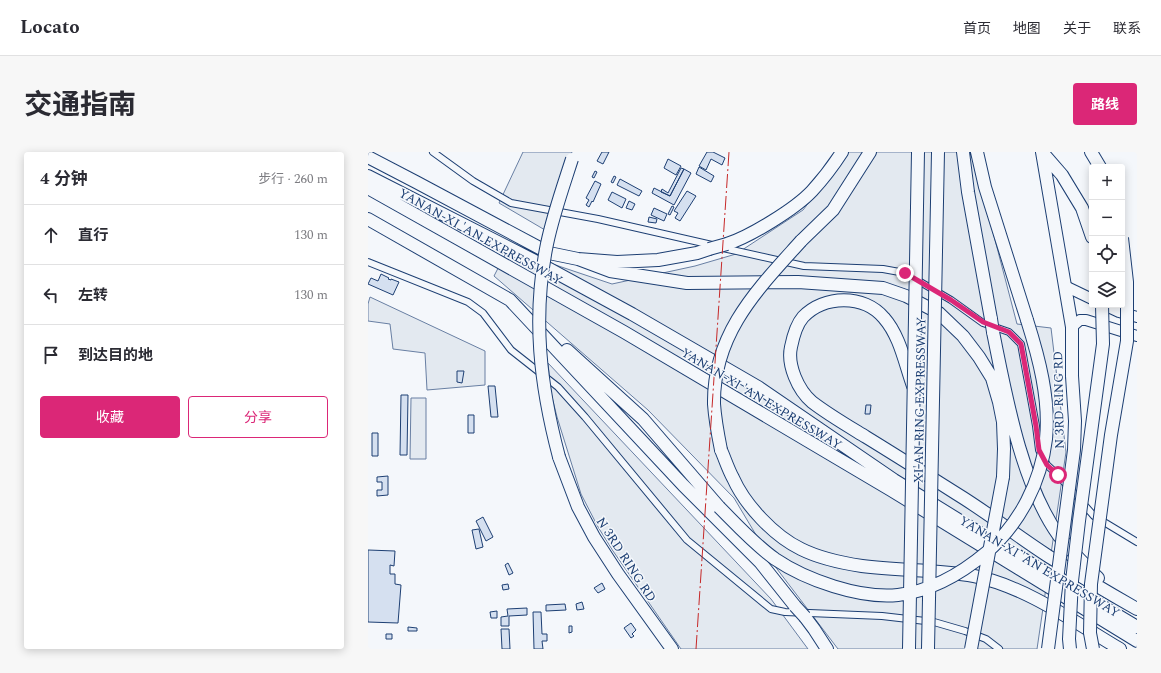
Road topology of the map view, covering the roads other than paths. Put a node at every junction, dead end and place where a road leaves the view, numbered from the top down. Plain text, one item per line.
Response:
1 (433, 152) edge
2 (842, 152) edge
3 (870, 152) edge
4 (918, 152) edge
5 (938, 152) edge
6 (963, 152) edge
7 (977, 152) edge
8 (1042, 152) edge
9 (1092, 152) edge
10 (575, 156) edge
11 (368, 158) edge
12 (1098, 164) edge
13 (368, 176) edge
14 (368, 188) edge
15 (368, 219) edge
16 (1092, 236) edge
17 (578, 260) junction
18 (368, 262) edge
19 (1125, 264) edge
20 (1064, 286) junction
21 (1089, 298) edge
22 (510, 300) junction
23 (1103, 308) edge
24 (1110, 308) edge
25 (1119, 312) junction
26 (1137, 317) edge
27 (1072, 327) junction
28 (1106, 327) junction
29 (1137, 336) edge
30 (914, 386) junction
31 (1137, 542) edge
32 (1117, 598) junction
33 (1137, 609) edge
34 (1137, 627) edge
35 (1137, 641) edge
36 (672, 649) edge
37 (826, 649) edge
38 (909, 649) edge
39 (928, 649) edge
40 (971, 649) edge
41 (999, 649) edge
42 (1048, 649) edge
43 (1070, 649) edge
44 (1093, 649) edge
45 (1120, 649) edge

1 - 31 street
2 - 17 highway, bridge
3 - 45 highway, bridge
4 - 30 highway, XI'AN RING EXPRESSWAY, bridge
5 - 39 highway, XI'AN RING EXPRESSWAY, bridge
6 - 32 highway, bridge
7 - 22 highway, bridge
8 - 16 highway
8 - 20 highway, N 3RD RING RD
9 - 12 highway
10 - 36 highway, N 3RD RING RD, bridge
11 - 17 highway
13 - 34 highway, YANAN-XI 'AN EXPRESSWAY
14 - 35 highway, YANAN-XI 'AN EXPRESSWAY
15 - 22 highway
17 - 40 highway, bridge
18 - 41 street
19 - 44 highway, bridge
20 - 21 main road
20 - 27 highway, N 3RD RING RD
22 - 37 highway, bridge
23 - 43 highway, bridge
24 - 25 main road
25 - 26 main road
25 - 28 main road
27 - 28 main road
27 - 42 highway, N 3RD RING RD, bridge
28 - 29 main road
30 - 32 highway
30 - 38 highway, XI'AN RING EXPRESSWAY, bridge
32 - 33 highway

